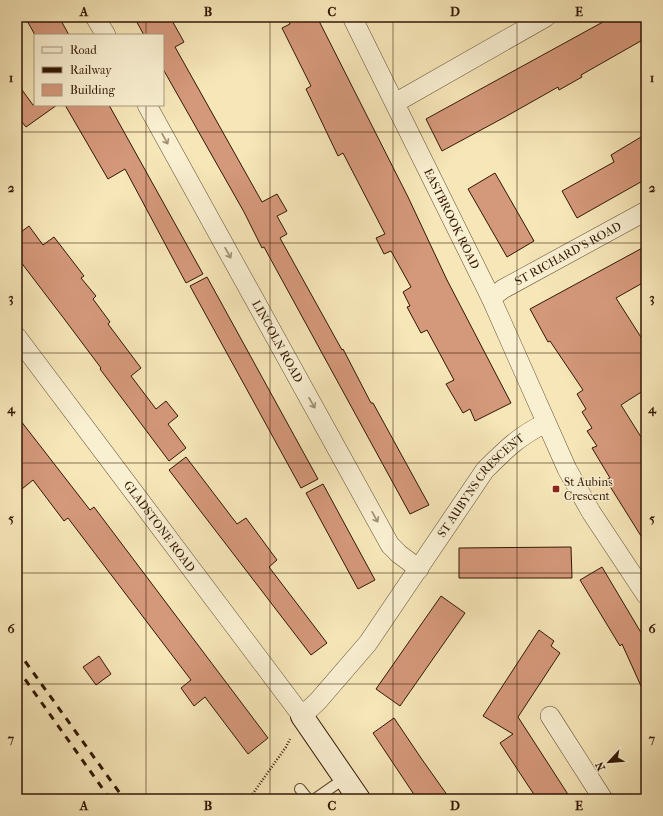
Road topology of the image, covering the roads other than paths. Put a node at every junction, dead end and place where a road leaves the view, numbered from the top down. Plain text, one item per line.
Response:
1 (95, 17) edge
2 (352, 17) edge
3 (546, 17) edge
4 (105, 34) edge
5 (395, 103) junction
6 (148, 106) edge
7 (646, 211) edge
8 (491, 298) junction
9 (17, 338) edge
10 (546, 423) junction
11 (419, 569) junction
12 (646, 595) edge
13 (302, 716) junction
14 (550, 716) dead end
15 (345, 778) junction
16 (300, 789) dead end
17 (308, 799) edge
18 (315, 799) edge
19 (360, 799) edge
20 (603, 799) edge

1 - 4 street
2 - 5 street, EASTBROOK ROAD
3 - 5 street
5 - 8 street, EASTBROOK ROAD
6 -> 11 street, LINCOLN ROAD
7 - 8 street, ST RICHARD'S ROAD
8 - 10 street, EASTBROOK ROAD
9 - 13 street, GLADSTONE ROAD
10 - 11 street, ST AUBYNS CRESCENT
10 - 12 street
11 - 13 street, ST AUBYNS CRESCENT
13 - 15 street
14 - 20 street
15 - 18 lane
15 - 19 street
16 - 17 lane

